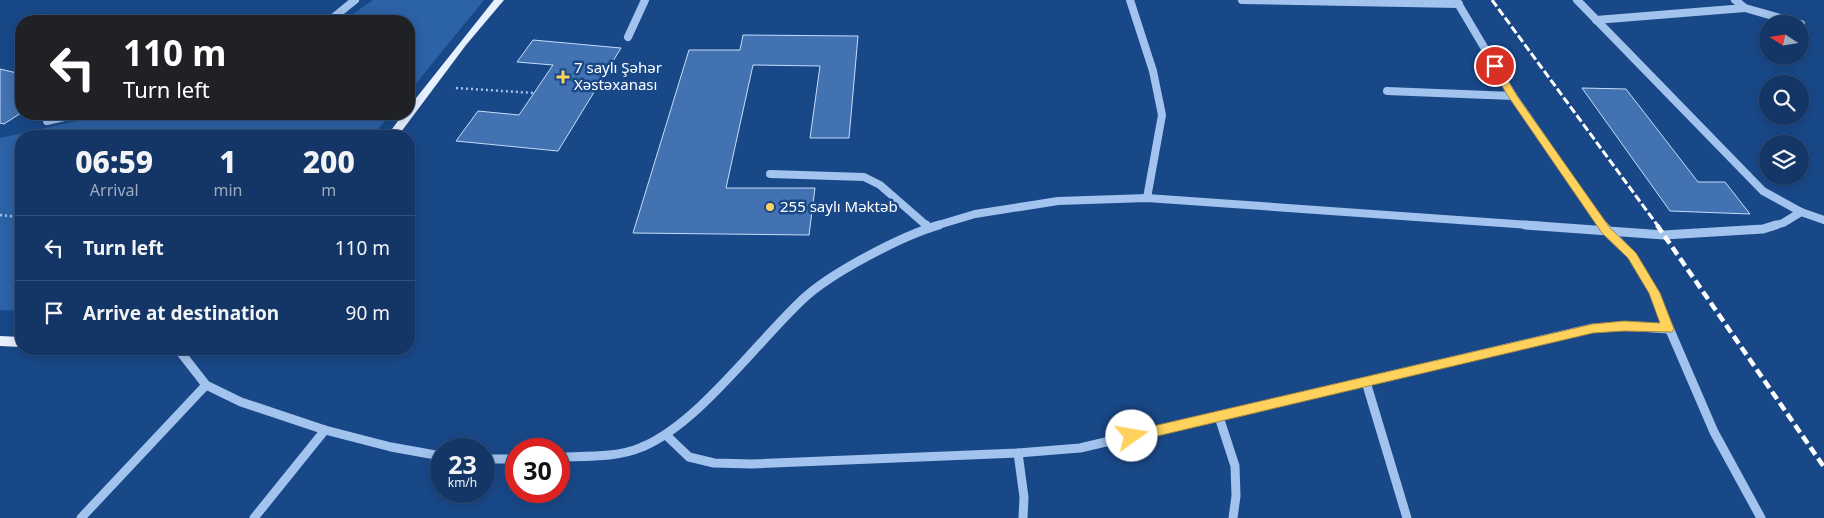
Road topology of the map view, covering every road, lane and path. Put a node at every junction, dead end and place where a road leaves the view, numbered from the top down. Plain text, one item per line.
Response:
1 (355, 0) edge
2 (499, 0) edge
3 (645, 0) edge
4 (1130, 0) edge
5 (1242, 0) edge
6 (1577, 0) edge
7 (1735, 0) edge
8 (1458, 2) edge
9 (1745, 8) junction
10 (336, 15) edge
11 (1770, 15) edge
12 (1596, 20) junction
13 (628, 37) dead end
14 (430, 86) junction
15 (1388, 91) dead end
16 (534, 93) dead end
17 (1513, 96) junction
18 (415, 106) edge
19 (51, 120) edge
20 (404, 120) edge
21 (47, 121) dead end
22 (397, 130) edge
23 (770, 174) dead end
24 (1147, 198) junction
25 (1801, 212) junction
26 (0, 215) edge
27 (15, 216) edge
28 (1824, 220) edge
29 (929, 228) junction
30 (1606, 230) junction
31 (1668, 329) junction
32 (0, 341) edge
33 (15, 342) edge
34 (183, 355) edge
35 (1366, 382) junction
36 (206, 385) junction
37 (1219, 417) junction
38 (325, 430) junction
39 (666, 435) junction
40 (430, 454) edge
41 (1018, 454) junction
42 (570, 457) edge
43 (81, 518) edge
44 (254, 518) edge
45 (1023, 518) edge
46 (1233, 518) edge
47 (1406, 518) edge
48 (1761, 518) edge

1 - 10 street
2 - 14 main road
3 - 13 lane
4 - 24 street
5 - 8 street
6 - 12 street
7 - 9 street
8 - 17 street
9 - 11 street
9 - 12 street
12 - 25 street
14 - 16 path
14 - 18 main road
15 - 17 street
17 - 30 street
19 - 21 street
20 - 22 main road
23 - 29 street
24 - 29 street
24 - 30 street
25 - 28 street
25 - 30 street
26 - 27 path
29 - 39 street
30 - 31 street
31 - 35 street
31 - 48 street
32 - 33 main road
34 - 36 street
35 - 37 street
35 - 47 street
36 - 38 street
36 - 43 street
37 - 41 street
37 - 46 street
38 - 40 street
38 - 44 street
39 - 41 street
39 - 42 street
41 - 45 street

